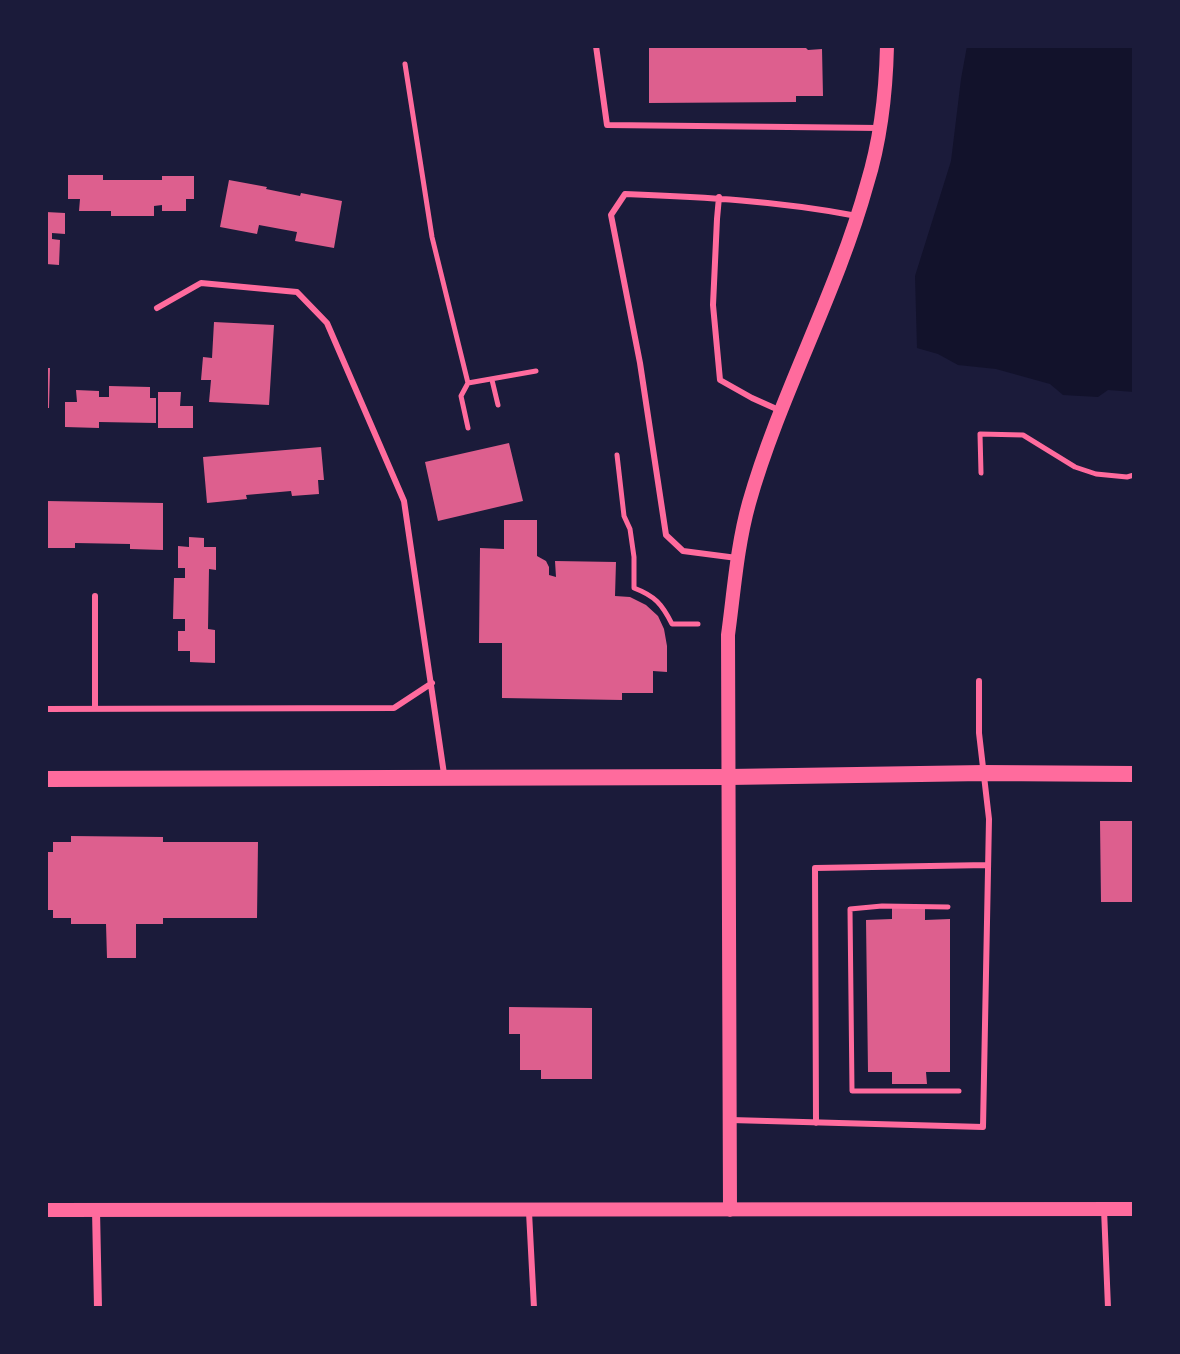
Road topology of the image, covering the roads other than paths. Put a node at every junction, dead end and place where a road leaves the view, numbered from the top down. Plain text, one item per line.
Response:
1 (596, 46) edge
2 (887, 46) edge
3 (879, 128) junction
4 (719, 197) junction
5 (857, 216) junction
6 (157, 308) dead end
7 (781, 411) junction
8 (738, 559) junction
9 (95, 596) dead end
10 (979, 681) dead end
11 (432, 683) junction
12 (46, 709) edge
13 (95, 709) junction
14 (984, 773) junction
15 (1134, 774) edge
16 (729, 777) junction
17 (445, 778) junction
18 (46, 779) edge
19 (988, 865) junction
20 (731, 1120) junction
21 (816, 1123) junction
22 (528, 1208) junction
23 (1104, 1209) junction
24 (1134, 1209) edge
25 (46, 1210) edge
26 (96, 1210) junction
27 (730, 1210) junction
28 (98, 1308) edge
29 (534, 1308) edge
30 (1108, 1308) edge

1 - 3 lane
2 - 3 street
3 - 5 street
4 - 5 lane
4 - 7 lane
4 - 8 lane
5 - 7 street
6 - 11 lane
7 - 8 street
8 - 16 street
9 - 13 lane
10 - 14 lane
11 - 13 lane
11 - 17 lane
12 - 13 lane
14 - 15 main road
14 - 16 main road
14 - 19 lane
16 - 17 main road
16 - 20 street
17 - 18 main road
19 - 21 lane
19 - 21 lane
20 - 21 lane
20 - 27 street
22 - 26 street
22 - 27 street
22 - 29 lane
23 - 24 street
23 - 27 street
23 - 30 lane
25 - 26 street
26 - 28 street

